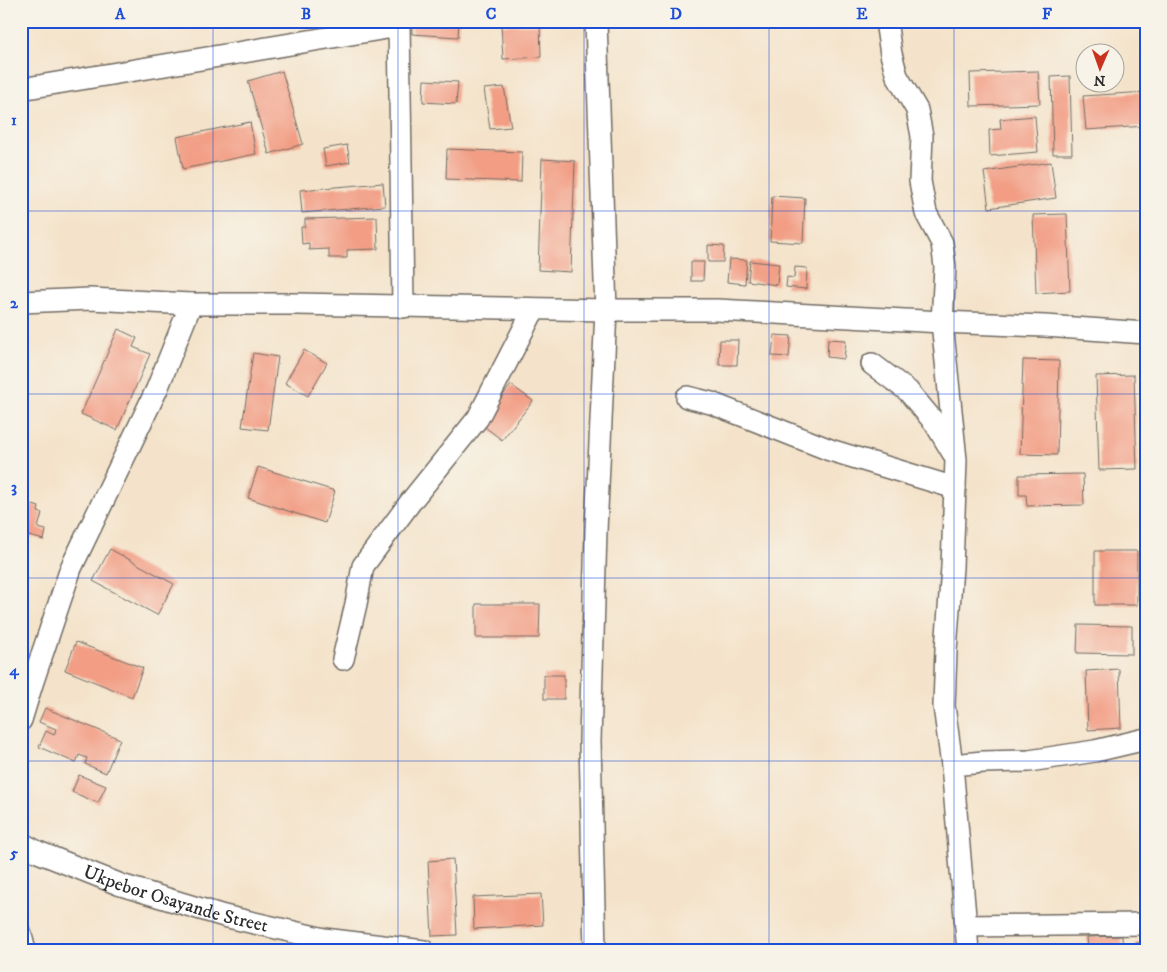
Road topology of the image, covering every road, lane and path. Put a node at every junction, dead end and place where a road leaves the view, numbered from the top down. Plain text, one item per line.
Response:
1 (596, 21) edge
2 (886, 21) edge
3 (399, 24) edge
4 (21, 88) edge
5 (21, 302) edge
6 (191, 304) junction
7 (403, 307) junction
8 (534, 309) junction
9 (606, 310) junction
10 (942, 322) junction
11 (1146, 333) edge
12 (872, 364) dead end
13 (687, 397) dead end
14 (956, 460) junction
15 (955, 488) junction
16 (343, 659) dead end
17 (21, 720) edge
18 (1146, 739) edge
19 (952, 765) junction
20 (21, 843) edge
21 (1146, 924) edge
22 (966, 926) junction
23 (21, 935) edge
24 (25, 951) edge
25 (424, 951) edge
26 (595, 951) edge
27 (968, 951) edge

1 - 9 street
2 - 10 street
3 - 4 street
3 - 7 street
5 - 6 street
6 - 7 street
6 - 17 street
7 - 8 street
8 - 9 street
8 - 16 street
9 - 10 street
9 - 26 street
10 - 11 street
10 - 14 street
12 - 14 street
13 - 15 street
14 - 15 street
15 - 19 street
18 - 19 street
19 - 22 street
20 - 25 street, Ukpebor Osayande Street
21 - 22 street
22 - 27 street
23 - 24 street

